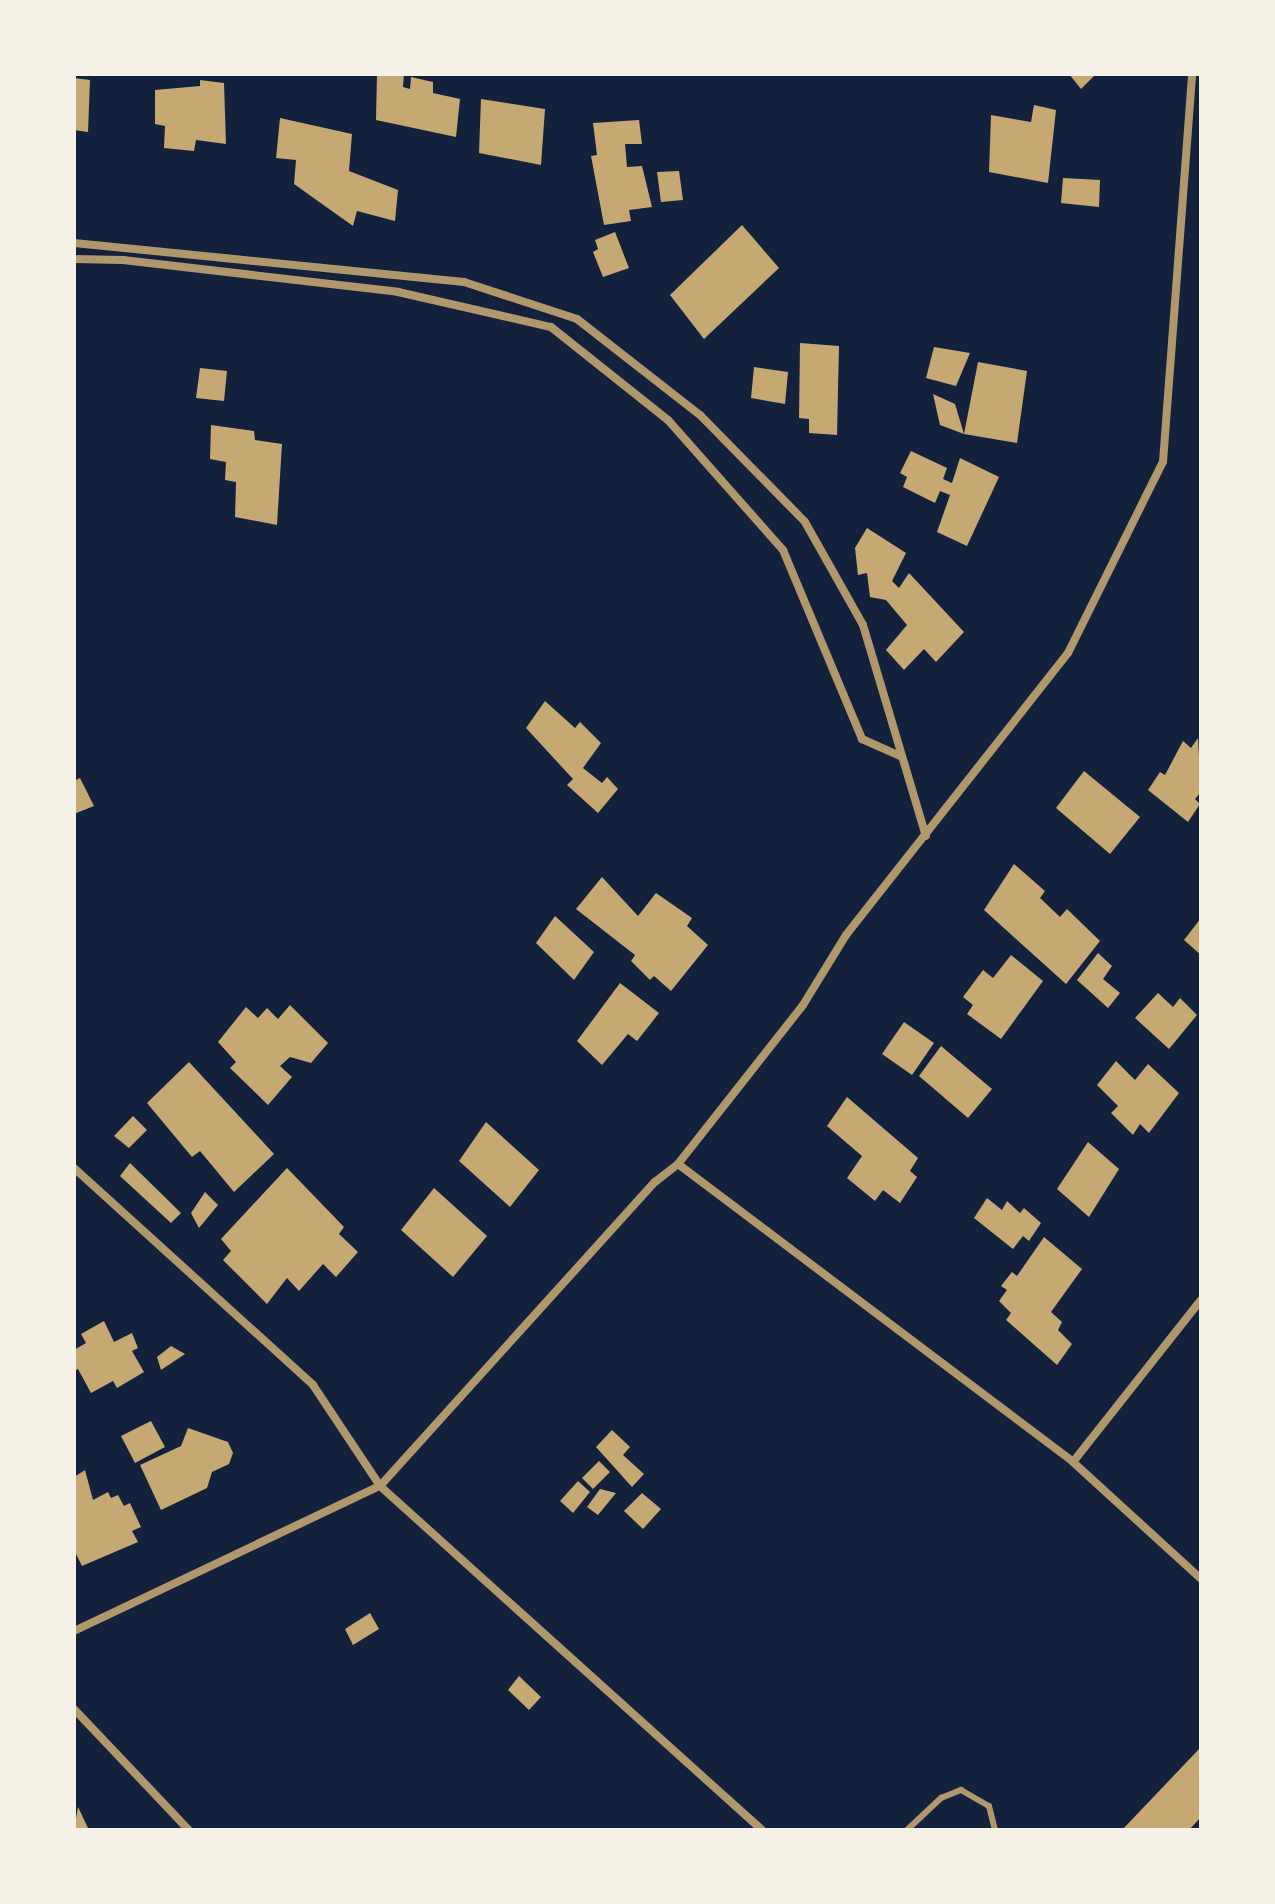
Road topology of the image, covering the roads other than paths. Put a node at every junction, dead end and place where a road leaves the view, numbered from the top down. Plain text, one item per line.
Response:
1 (1192, 74) edge
2 (74, 243) edge
3 (74, 259) edge
4 (900, 756) junction
5 (926, 836) junction
6 (678, 1164) junction
7 (74, 1168) edge
8 (1201, 1300) edge
9 (1073, 1462) junction
10 (380, 1486) junction
11 (1201, 1579) edge
12 (74, 1631) edge
13 (74, 1709) edge
14 (189, 1830) edge
15 (762, 1830) edge
16 (907, 1830) edge
17 (995, 1830) edge

1 - 5 street
2 - 4 street
3 - 4 street
4 - 5 street
5 - 6 street
6 - 9 street
6 - 10 street
7 - 10 street
8 - 9 street
9 - 11 street
10 - 12 street
10 - 15 street
13 - 14 street
16 - 17 lane

